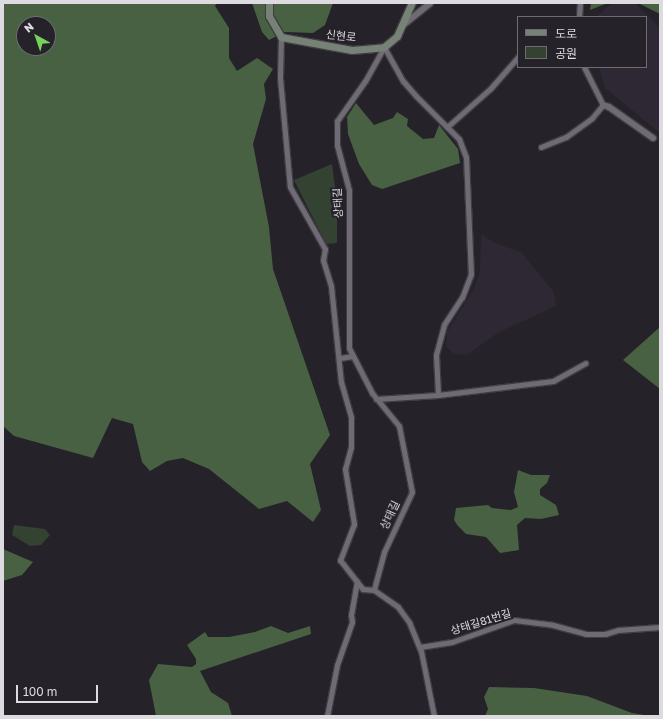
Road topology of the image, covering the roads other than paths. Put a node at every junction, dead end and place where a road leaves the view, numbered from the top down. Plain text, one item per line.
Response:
1 (269, 3) edge
2 (412, 3) edge
3 (430, 3) edge
4 (580, 3) edge
5 (579, 16) edge
6 (402, 26) junction
7 (281, 38) junction
8 (384, 47) junction
9 (517, 58) edge
10 (584, 68) edge
11 (602, 105) junction
12 (448, 127) junction
13 (653, 138) dead end
14 (541, 147) dead end
15 (353, 356) junction
16 (340, 358) junction
17 (585, 363) dead end
18 (438, 395) junction
19 (376, 399) junction
20 (357, 582) junction
21 (374, 590) junction
22 (660, 627) edge
23 (420, 647) junction
24 (327, 716) edge
25 (434, 716) edge

1 - 7 main road
2 - 6 main road
3 - 6 street
4 - 5 street
6 - 8 main road
7 - 8 main road, 신현로
7 - 16 street
8 - 12 street
8 - 15 street, 상태길
9 - 12 street
10 - 11 street
11 - 13 street
11 - 14 street
12 - 18 street
15 - 16 street
15 - 19 street, 상태길
16 - 20 street
17 - 18 street
18 - 19 street
19 - 21 street, 상태길
20 - 21 street
20 - 24 street
21 - 23 street
22 - 23 street, 상태길81번길
23 - 25 street

